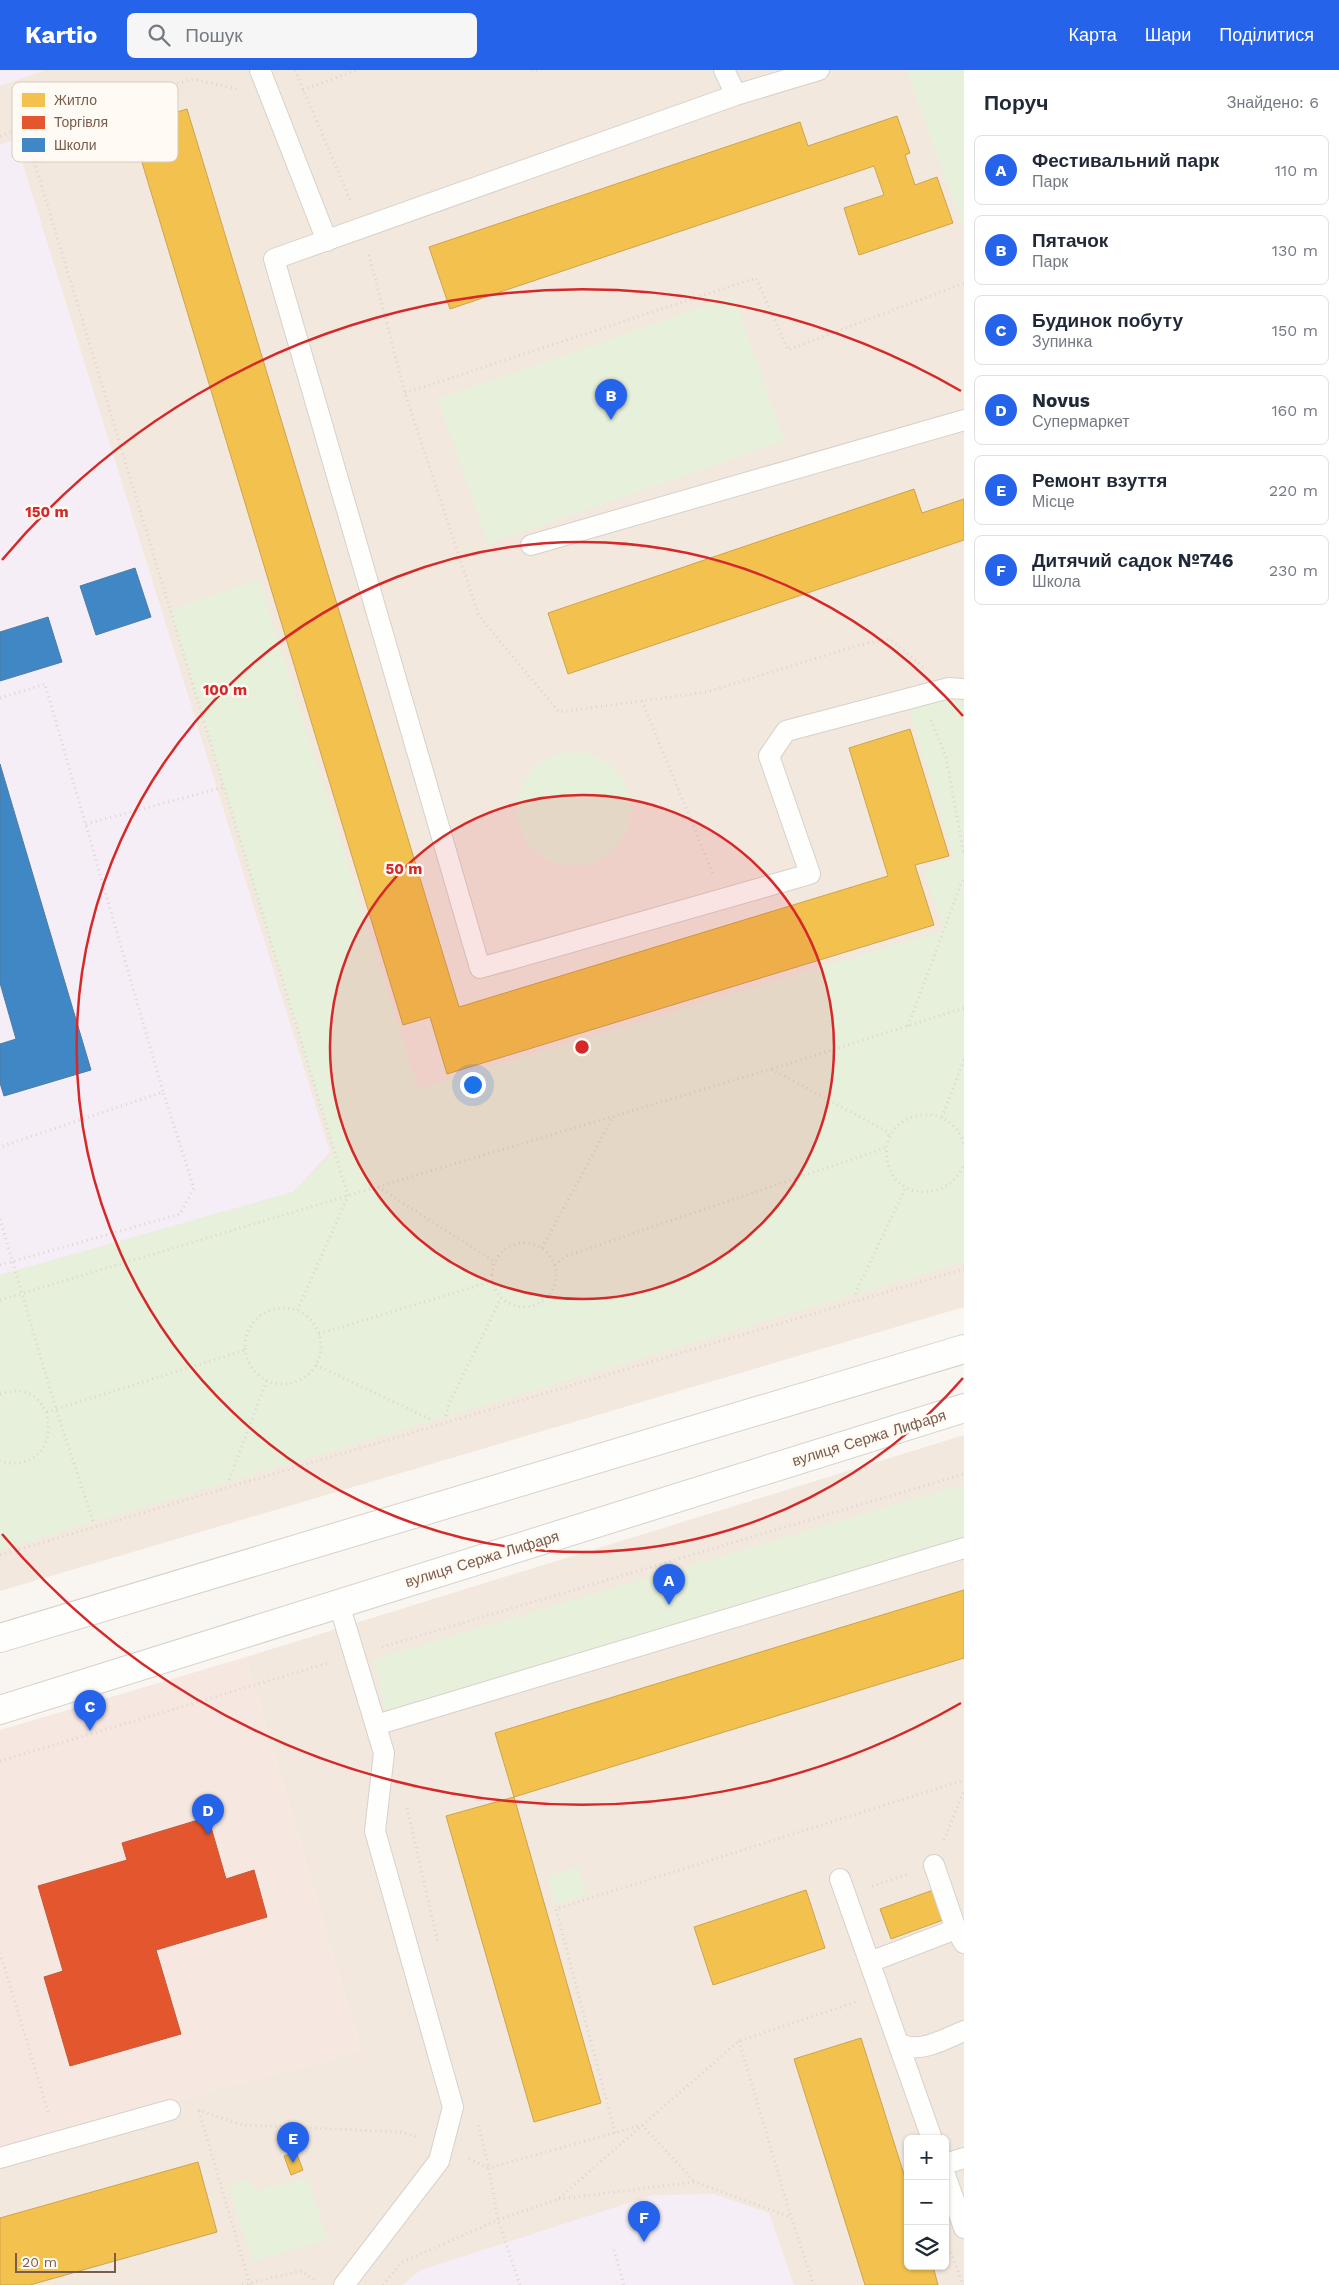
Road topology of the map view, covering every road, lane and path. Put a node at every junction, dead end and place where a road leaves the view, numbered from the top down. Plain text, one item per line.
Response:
1 (260, 70) edge
2 (295, 70) edge
3 (358, 70) edge
4 (532, 70) edge
5 (538, 70) edge
6 (724, 70) edge
7 (820, 70) edge
8 (178, 83) edge
9 (736, 95) junction
10 (271, 96) junction
11 (12, 132) edge
12 (0, 136) edge
13 (34, 162) edge
14 (327, 241) junction
15 (964, 283) edge
16 (964, 420) edge
17 (531, 545) dead end
18 (956, 688) edge
19 (920, 695) junction
20 (0, 698) edge
21 (642, 701) junction
22 (224, 787) junction
23 (86, 824) junction
24 (964, 855) edge
25 (964, 876) edge
26 (724, 898) junction
27 (964, 1008) edge
28 (908, 1026) junction
29 (964, 1060) edge
30 (771, 1069) junction
31 (163, 1092) junction
32 (613, 1116) junction
33 (942, 1117) junction
34 (890, 1138) junction
35 (964, 1143) edge
36 (0, 1147) edge
37 (888, 1147) junction
38 (964, 1164) edge
39 (962, 1173) edge
40 (378, 1186) junction
41 (906, 1187) junction
42 (348, 1196) junction
43 (0, 1219) edge
44 (542, 1248) junction
45 (13, 1261) junction
46 (495, 1262) junction
47 (0, 1265) edge
48 (555, 1265) junction
49 (964, 1269) edge
50 (493, 1281) junction
51 (22, 1293) junction
52 (855, 1294) dead end
53 (502, 1298) junction
54 (0, 1300) edge
55 (297, 1311) junction
56 (319, 1334) junction
57 (964, 1349) edge
58 (245, 1350) junction
59 (316, 1365) junction
60 (267, 1380) junction
61 (0, 1394) edge
62 (964, 1408) edge
63 (56, 1409) junction
64 (47, 1412) junction
65 (446, 1416) dead end
66 (432, 1420) dead end
67 (0, 1461) edge
68 (964, 1474) edge
69 (230, 1480) dead end
70 (93, 1521) dead end
71 (964, 1548) edge
72 (0, 1555) edge
73 (339, 1604) junction
74 (0, 1638) edge
75 (354, 1656) junction
76 (0, 1710) edge
77 (376, 1725) junction
78 (0, 1761) edge
79 (964, 1780) edge
80 (934, 1865) dead end
81 (840, 1879) dead end
82 (960, 1936) edge
83 (0, 1953) edge
84 (870, 1962) junction
85 (862, 2000) dead end
86 (964, 2031) edge
87 (739, 2041) junction
88 (898, 2043) junction
89 (196, 2100) dead end
90 (170, 2110) dead end
91 (198, 2110) junction
92 (51, 2120) dead end
93 (642, 2125) junction
94 (615, 2133) junction
95 (931, 2135) edge
96 (443, 2146) junction
97 (0, 2158) edge
98 (964, 2158) edge
99 (949, 2163) edge
100 (947, 2180) edge
101 (695, 2182) junction
102 (558, 2199) junction
103 (791, 2217) junction
104 (498, 2220) junction
105 (964, 2228) edge
106 (949, 2246) edge
107 (614, 2250) dead end
108 (250, 2284) edge
109 (242, 2285) edge
110 (322, 2285) edge
111 (344, 2285) edge
112 (383, 2285) edge
113 (520, 2285) edge
114 (624, 2285) edge
115 (814, 2285) edge
116 (963, 2285) edge

1 - 10 lane
2 - 3 path
4 - 5 path
6 - 9 lane
7 - 9 lane
8 - 10 path
9 - 14 lane
10 - 14 lane
11 - 12 path
13 - 22 path
14 - 26 lane
15 - 21 path
16 - 17 lane
18 - 19 lane
18 - 21 path
19 - 24 path
19 - 26 lane
20 - 23 path
21 - 26 path
22 - 23 path
22 - 42 path
23 - 31 path
25 - 28 path
27 - 28 path
28 - 30 path
29 - 33 path
30 - 32 path
30 - 34 path
31 - 36 path
31 - 45 path
32 - 40 path
32 - 44 path
33 - 34 path
33 - 35 path
34 - 37 path
37 - 41 path
37 - 48 path
38 - 39 path
39 - 41 path
40 - 42 path
40 - 46 path
41 - 52 path
42 - 51 path
42 - 55 path
43 - 45 path
44 - 46 path
44 - 48 path
45 - 47 path
45 - 51 path
46 - 50 path
48 - 53 path
49 - 72 path
50 - 53 path
50 - 56 path
51 - 54 path
51 - 63 path
53 - 65 path
55 - 56 path
55 - 58 path
56 - 59 path
57 - 74 street
58 - 60 path
58 - 63 path
59 - 60 path
59 - 66 path
60 - 69 path
61 - 64 path
62 - 73 street, вулиця Сержа Лифаря
63 - 64 path
63 - 70 path
64 - 67 path
68 - 75 path
71 - 77 lane
73 - 75 lane
73 - 76 street, вулиця Сержа Лифаря
75 - 77 lane
75 - 78 path
77 - 96 lane
79 - 94 path
80 - 82 lane
81 - 84 lane
82 - 84 lane
83 - 92 path
84 - 88 lane
85 - 87 path
86 - 88 lane
87 - 93 path
87 - 103 path
88 - 95 lane
89 - 91 path
90 - 97 lane
91 - 96 path
91 - 108 path
93 - 94 path
93 - 101 path
93 - 102 path
94 - 104 path
96 - 111 lane
98 - 99 lane
100 - 105 lane
101 - 102 path
101 - 103 path
102 - 104 path
103 - 115 path
104 - 112 path
104 - 113 path
106 - 116 path
107 - 114 path
108 - 109 path
108 - 110 path

